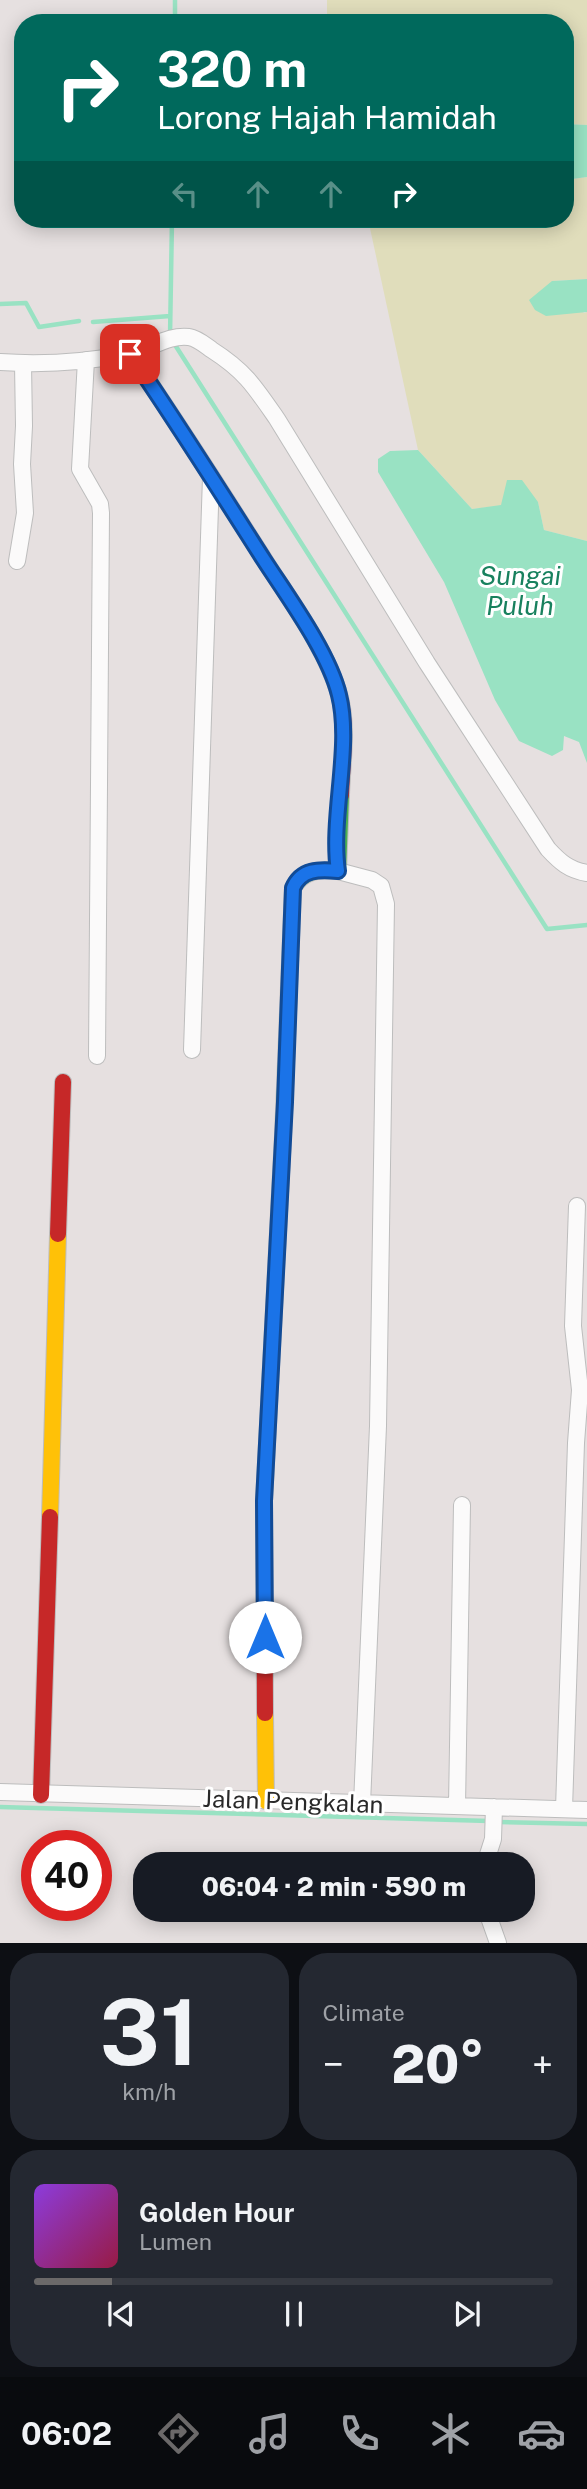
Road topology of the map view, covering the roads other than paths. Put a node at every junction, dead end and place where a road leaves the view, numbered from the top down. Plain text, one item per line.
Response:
1 (130, 354) junction
2 (86, 360) junction
3 (0, 362) edge
4 (23, 364) junction
5 (211, 477) junction
6 (17, 561) dead end
7 (338, 871) junction
8 (587, 873) edge
9 (192, 1050) dead end
10 (97, 1055) dead end
11 (63, 1082) dead end
12 (577, 1206) dead end
13 (462, 1504) dead end
14 (0, 1792) edge
15 (41, 1795) junction
16 (266, 1801) junction
17 (362, 1804) junction
18 (457, 1806) junction
19 (564, 1809) junction
20 (587, 1810) edge
21 (495, 1811) junction
22 (489, 1852) edge
23 (491, 1922) edge
24 (498, 1943) edge

1 - 2 street
1 - 5 street
1 - 8 street
2 - 4 street
2 - 10 street
3 - 4 street
4 - 6 street
5 - 7 street
5 - 9 street
7 - 16 street
7 - 17 street
11 - 15 street
12 - 19 street
13 - 18 street
14 - 15 street, Jalan Pengkalan
15 - 16 street, Jalan Pengkalan
16 - 17 street, Jalan Pengkalan
17 - 18 street, Jalan Pengkalan
18 - 21 street, Jalan Pengkalan
19 - 20 street, Jalan Pengkalan
19 - 21 street, Jalan Pengkalan
21 - 22 street
23 - 24 street

